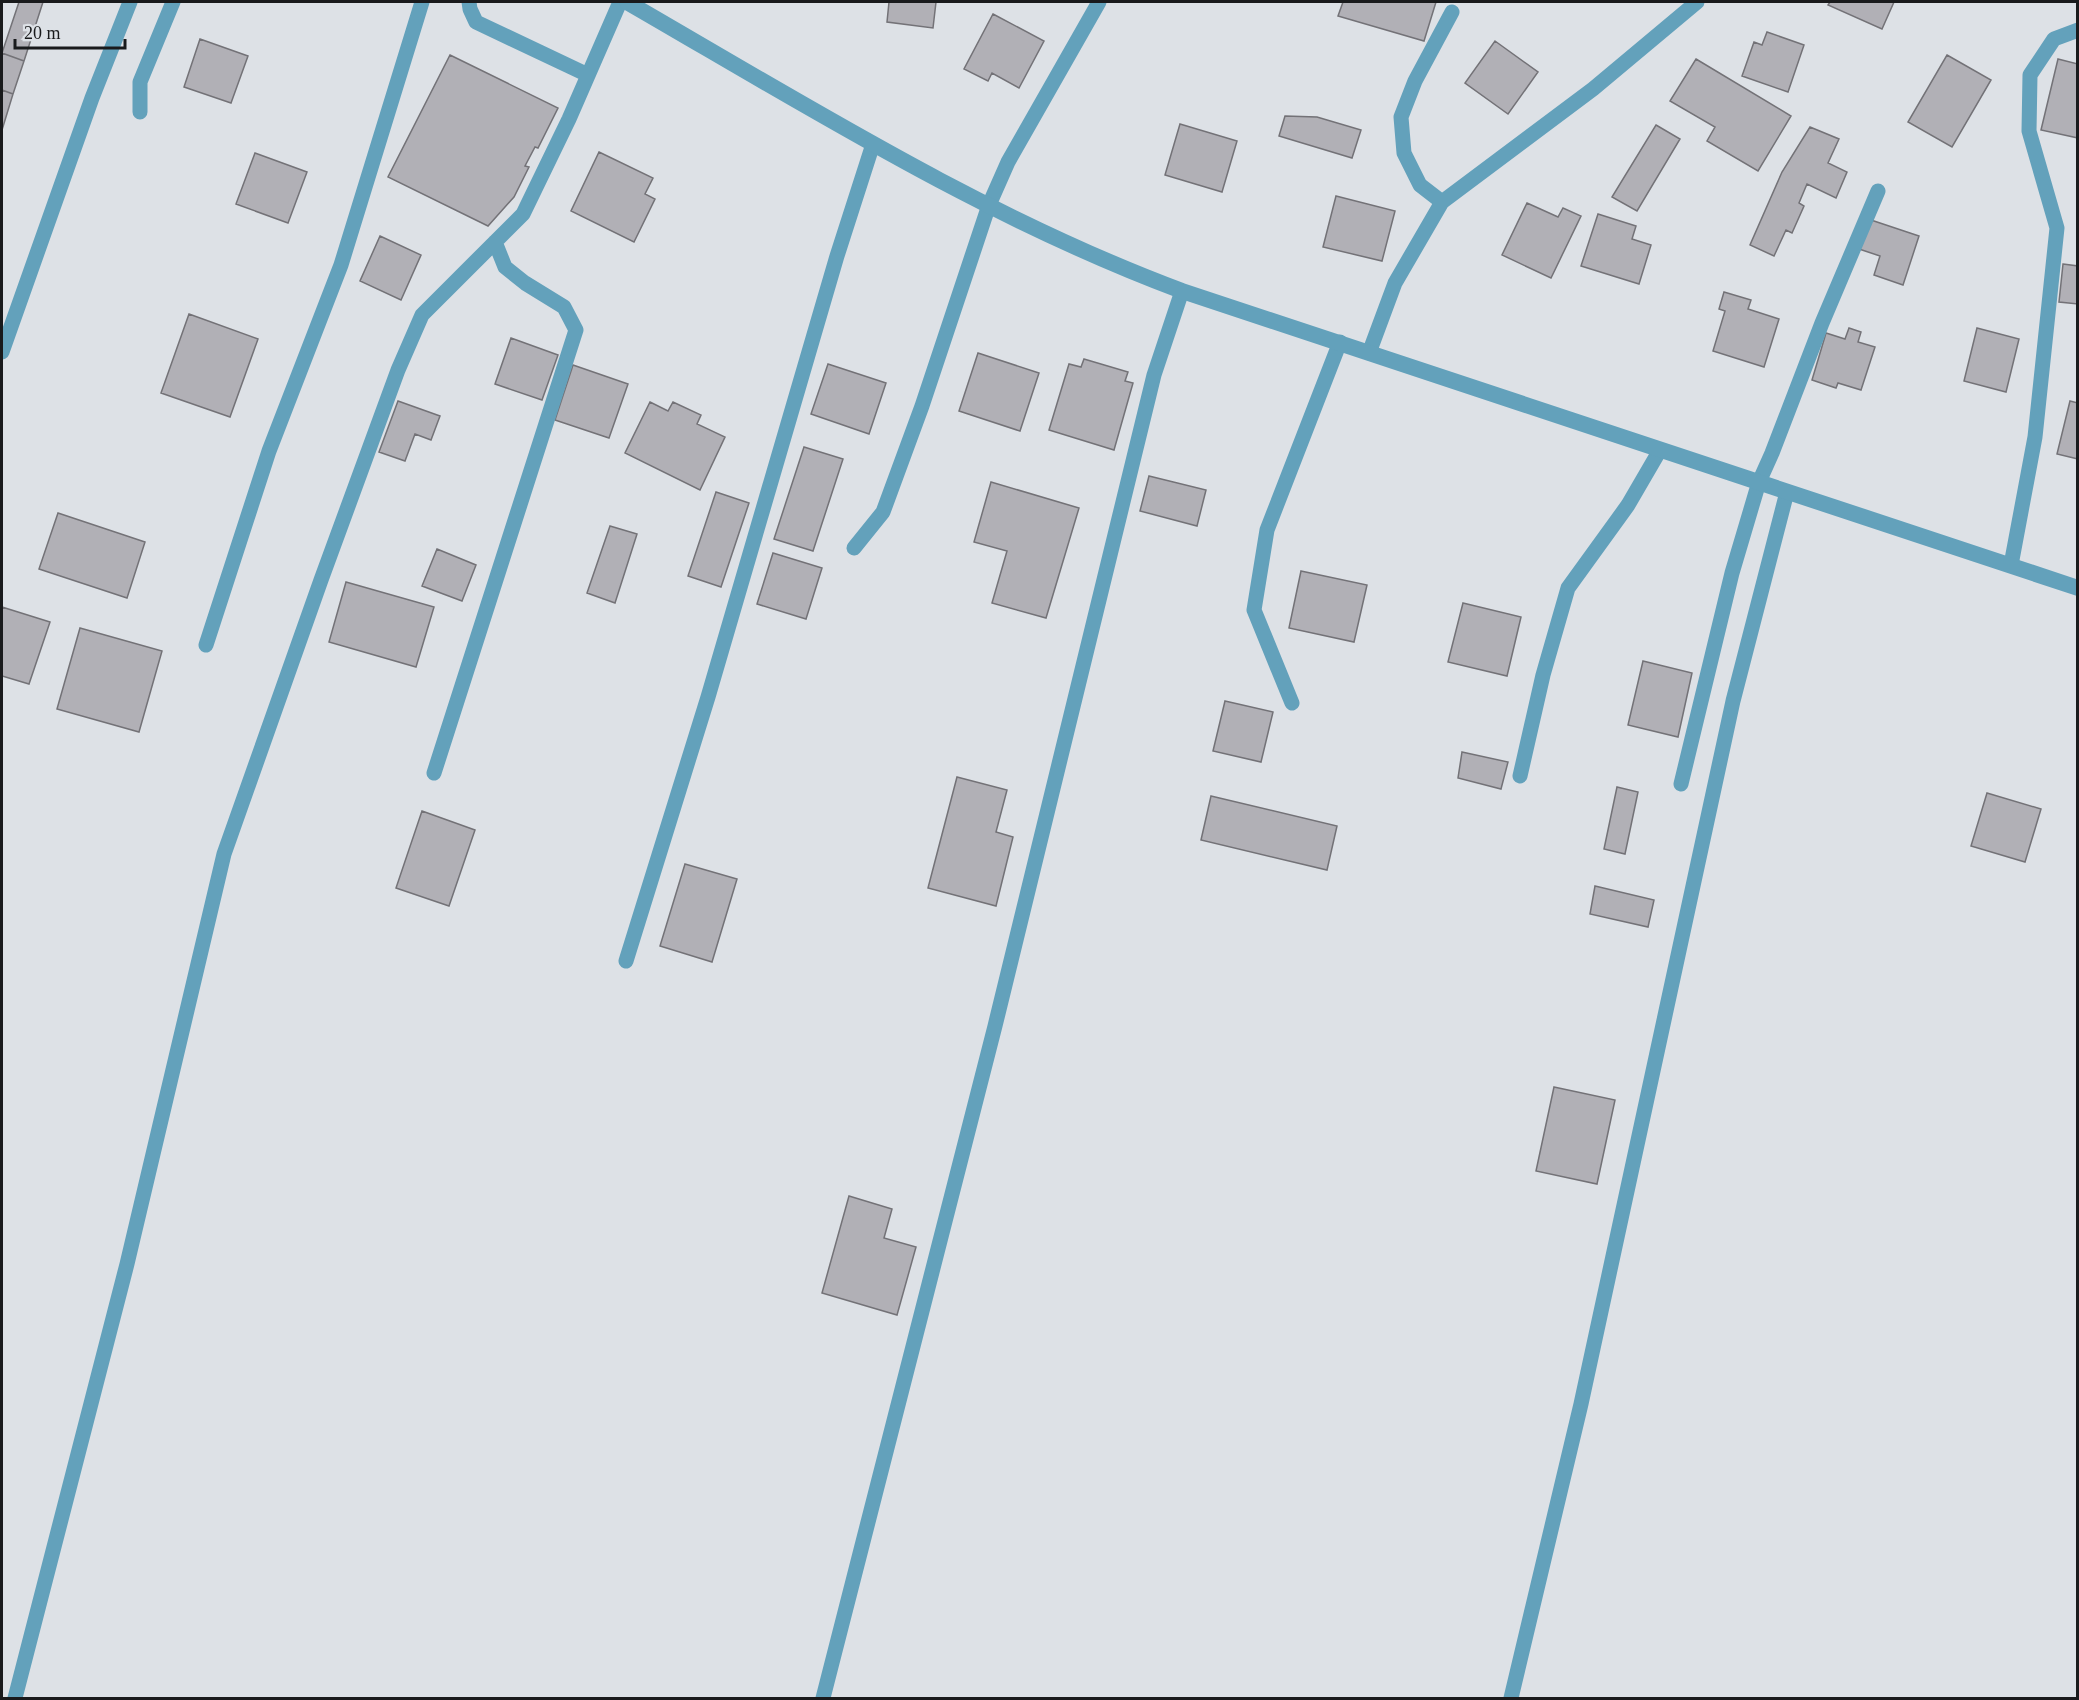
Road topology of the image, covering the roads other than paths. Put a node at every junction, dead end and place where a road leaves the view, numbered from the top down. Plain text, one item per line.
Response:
1 (130, 2) edge
2 (173, 2) edge
3 (422, 2) edge
4 (469, 2) edge
5 (620, 2) edge
6 (627, 2) edge
7 (1099, 2) edge
8 (1697, 2) edge
9 (1452, 12) dead end
10 (2078, 30) edge
11 (588, 75) junction
12 (140, 112) dead end
13 (873, 144) junction
14 (1878, 191) dead end
15 (1442, 202) junction
16 (989, 205) junction
17 (495, 242) junction
18 (1182, 291) junction
19 (1340, 342) junction
20 (2, 352) edge
21 (1369, 353) junction
22 (1660, 450) junction
23 (1758, 482) junction
24 (1787, 492) junction
25 (854, 548) dead end
26 (2011, 565) junction
27 (2078, 588) edge
28 (206, 645) dead end
29 (1292, 703) dead end
30 (434, 773) dead end
31 (1520, 776) dead end
32 (1682, 784) dead end
33 (626, 961) dead end
34 (15, 1698) edge
35 (823, 1698) edge
36 (1511, 1698) edge

1 - 20 lane
2 - 12 lane
3 - 28 lane
4 - 11 lane
5 - 11 lane
6 - 13 street
7 - 16 lane
8 - 15 lane
9 - 15 lane
10 - 26 lane
11 - 17 lane
13 - 16 street
13 - 33 lane
14 - 23 lane
15 - 21 lane
16 - 18 street
16 - 25 lane
17 - 30 lane
17 - 34 lane
18 - 19 street
18 - 35 lane
19 - 21 street
19 - 29 lane
21 - 22 street
22 - 23 street
22 - 31 lane
23 - 24 street
23 - 32 lane
24 - 26 street
24 - 36 lane
26 - 27 street

